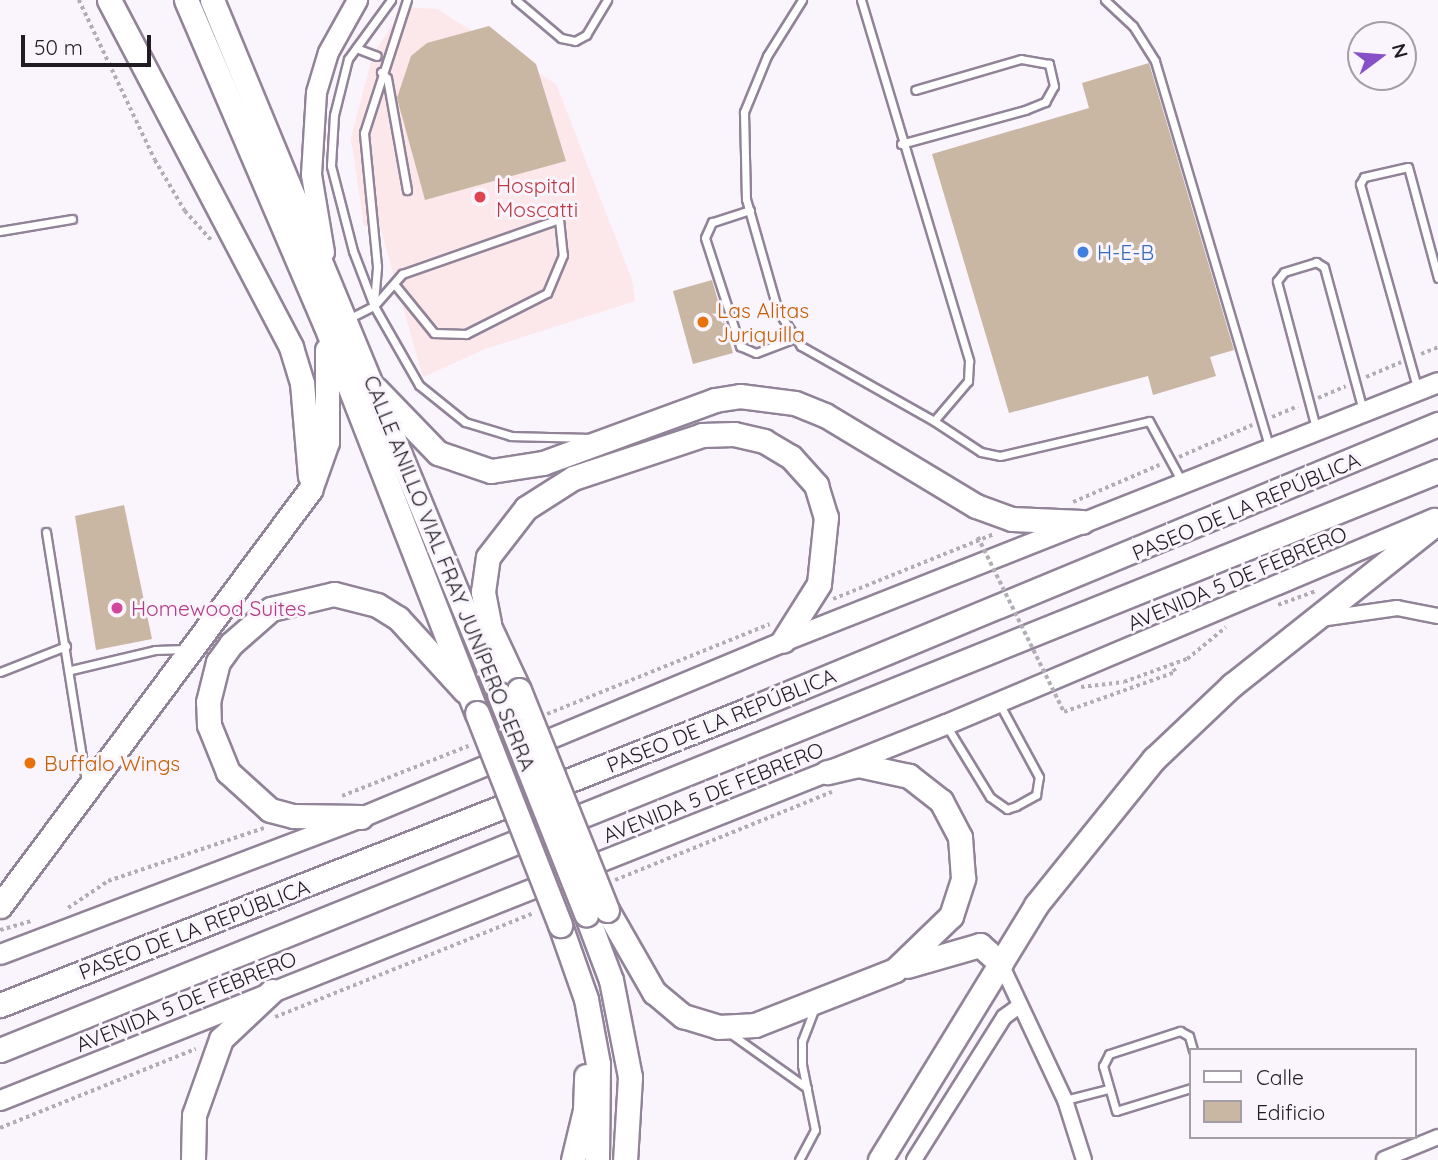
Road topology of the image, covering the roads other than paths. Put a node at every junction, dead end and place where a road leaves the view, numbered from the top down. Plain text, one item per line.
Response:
1 (109, 0) edge
2 (186, 0) edge
3 (212, 0) edge
4 (357, 0) edge
5 (391, 0) edge
6 (407, 0) edge
7 (516, 0) edge
8 (607, 0) edge
9 (1105, 0) edge
10 (799, 1) edge
11 (860, 1) edge
12 (356, 48) junction
13 (377, 56) dead end
14 (381, 72) junction
15 (915, 90) dead end
16 (901, 144) junction
17 (407, 190) dead end
18 (750, 210) junction
19 (72, 219) dead end
20 (0, 231) edge
21 (1438, 278) edge
22 (331, 281) junction
23 (395, 285) junction
24 (374, 306) junction
25 (336, 322) junction
26 (793, 339) junction
27 (1438, 382) edge
28 (376, 388) junction
29 (1418, 391) junction
30 (1363, 412) junction
31 (934, 421) junction
32 (1438, 424) edge
33 (1317, 430) junction
34 (606, 440) junction
35 (1270, 449) junction
36 (404, 463) junction
37 (1438, 471) edge
38 (1182, 483) junction
39 (310, 490) junction
40 (1438, 519) edge
41 (1083, 522) junction
42 (46, 532) dead end
43 (1438, 616) edge
44 (1319, 619) junction
45 (489, 623) junction
46 (783, 642) junction
47 (66, 646) junction
48 (188, 648) junction
49 (71, 670) junction
50 (0, 672) edge
51 (509, 692) junction
52 (998, 702) junction
53 (473, 704) junction
54 (946, 724) junction
55 (833, 781) junction
56 (87, 790) junction
57 (361, 817) junction
58 (0, 906) edge
59 (596, 912) junction
60 (0, 954) edge
61 (1001, 964) junction
62 (895, 970) junction
63 (272, 991) junction
64 (586, 999) junction
65 (818, 1003) junction
66 (0, 1006) edge
67 (1019, 1006) junction
68 (718, 1027) junction
69 (1192, 1048) edge
70 (0, 1050) edge
71 (807, 1088) junction
72 (1190, 1088) edge
73 (1108, 1089) junction
74 (0, 1100) edge
75 (1065, 1100) junction
76 (1438, 1137) edge
77 (1384, 1159) edge
78 (193, 1160) edge
79 (573, 1160) edge
80 (597, 1160) edge
81 (625, 1160) edge
82 (799, 1160) edge
83 (880, 1160) edge
84 (914, 1160) edge
85 (1084, 1160) edge

1 - 39 highway
2 - 25 highway, CALLE ANILLO VIAL FRAY JUNÍPERO SERRA
3 - 22 highway, CALLE ANILLO VIAL FRAY JUNÍPERO SERRA
4 - 22 main road
5 - 12 lane
6 - 14 lane
7 - 8 lane
9 - 35 lane
10 - 18 lane
11 - 16 lane
12 - 13 lane
12 - 24 lane
14 - 17 lane
14 - 24 lane
15 - 16 lane
16 - 31 lane
18 - 26 lane
18 - 26 lane
19 - 20 lane
21 - 29 lane
22 - 25 highway, CALLE ANILLO VIAL FRAY JUNÍPERO SERRA
23 - 23 lane
23 - 24 lane
24 - 25 lane
24 - 34 lane
25 - 28 highway, CALLE ANILLO VIAL FRAY JUNÍPERO SERRA
25 - 39 highway
25 - 53 highway, CALLE ANILLO VIAL FRAY JUNÍPERO SERRA
26 - 31 lane
27 - 29 main road
28 - 34 highway
28 - 36 highway, CALLE ANILLO VIAL FRAY JUNÍPERO SERRA
29 - 30 main road
30 - 33 main road
30 - 33 lane
31 - 38 lane
32 - 66 highway, PASEO DE LA REPÚBLICA
33 - 35 main road
34 - 41 highway
35 - 38 main road
36 - 45 highway
36 - 51 highway, CALLE ANILLO VIAL FRAY JUNÍPERO SERRA
37 - 70 highway, PASEO DE LA REPÚBLICA
38 - 41 main road
39 - 48 highway
40 - 44 highway
40 - 52 main road, AVENIDA 5 DE FEBRERO
41 - 46 main road
42 - 47 lane
43 - 44 street
44 - 61 highway
45 - 46 highway
45 - 51 highway
46 - 57 main road
47 - 49 lane
47 - 50 lane
48 - 49 lane
48 - 56 highway
49 - 56 lane
51 - 59 highway, CALLE ANILLO VIAL FRAY JUNÍPERO SERRA, bridge
52 - 54 main road, AVENIDA 5 DE FEBRERO
52 - 54 lane
53 - 57 highway
53 - 64 highway, CALLE ANILLO VIAL FRAY JUNÍPERO SERRA, bridge
54 - 55 main road, AVENIDA 5 DE FEBRERO
55 - 62 highway
55 - 63 main road, AVENIDA 5 DE FEBRERO
56 - 58 highway
57 - 60 main road
59 - 68 highway
59 - 81 highway, CALLE ANILLO VIAL FRAY JUNÍPERO SERRA
61 - 62 highway
61 - 67 street
61 - 83 highway
62 - 65 highway
63 - 74 main road, AVENIDA 5 DE FEBRERO
63 - 78 highway
64 - 79 highway
64 - 80 highway, CALLE ANILLO VIAL FRAY JUNÍPERO SERRA
65 - 68 highway
65 - 71 lane
67 - 75 street
67 - 84 street
68 - 71 lane
69 - 73 lane
71 - 82 lane
72 - 73 lane
73 - 75 lane
75 - 85 street
76 - 77 street

